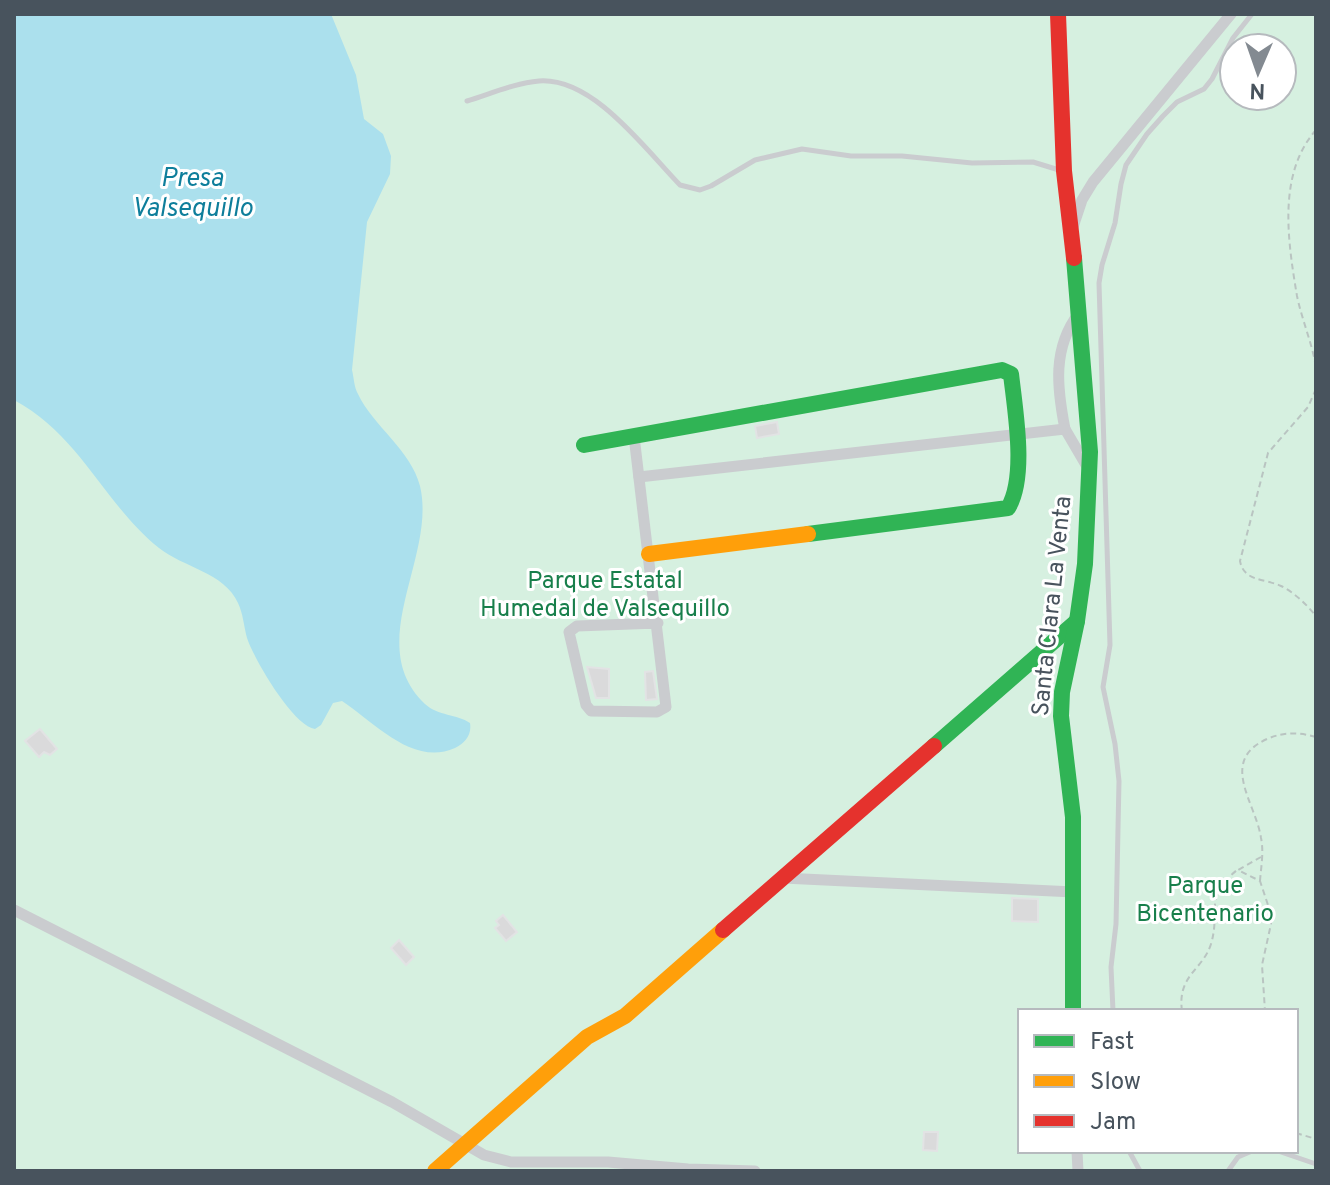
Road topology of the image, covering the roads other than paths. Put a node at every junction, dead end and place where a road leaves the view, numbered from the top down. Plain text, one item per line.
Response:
1 (1058, 14) edge
2 (1231, 14) edge
3 (1252, 14) edge
4 (467, 101) dead end
5 (1064, 171) junction
6 (1072, 230) junction
7 (1079, 313) junction
8 (1065, 429) junction
9 (1017, 434) junction
10 (634, 436) junction
11 (584, 445) dead end
12 (1089, 470) junction
13 (639, 477) junction
14 (649, 554) junction
15 (1077, 621) junction
16 (658, 623) junction
17 (783, 878) junction
18 (1074, 892) junction
19 (14, 910) edge
20 (1073, 1009) edge
21 (1113, 1009) edge
22 (463, 1144) junction
23 (1130, 1153) edge
24 (1247, 1153) edge
25 (1284, 1153) edge
26 (1316, 1164) edge
27 (435, 1171) edge
28 (755, 1171) edge
29 (1140, 1171) edge
30 (1228, 1171) edge

1 - 5 street, Santa Clara La Venta
2 - 6 street
3 - 21 lane
4 - 5 lane
5 - 6 street, Santa Clara La Venta
6 - 7 street, Santa Clara La Venta
7 - 8 street
7 - 12 street, Santa Clara La Venta
8 - 9 street
8 - 12 street
9 - 10 street
9 - 13 street
9 - 14 street
10 - 11 street
10 - 13 street
12 - 15 street, Santa Clara La Venta
13 - 14 street
14 - 16 street
15 - 17 street
15 - 18 street, Santa Clara La Venta
16 - 16 street
17 - 18 street
17 - 22 street
18 - 20 street, Santa Clara La Venta
19 - 22 street
22 - 27 street
22 - 28 street
23 - 29 lane
24 - 30 lane
25 - 26 lane

